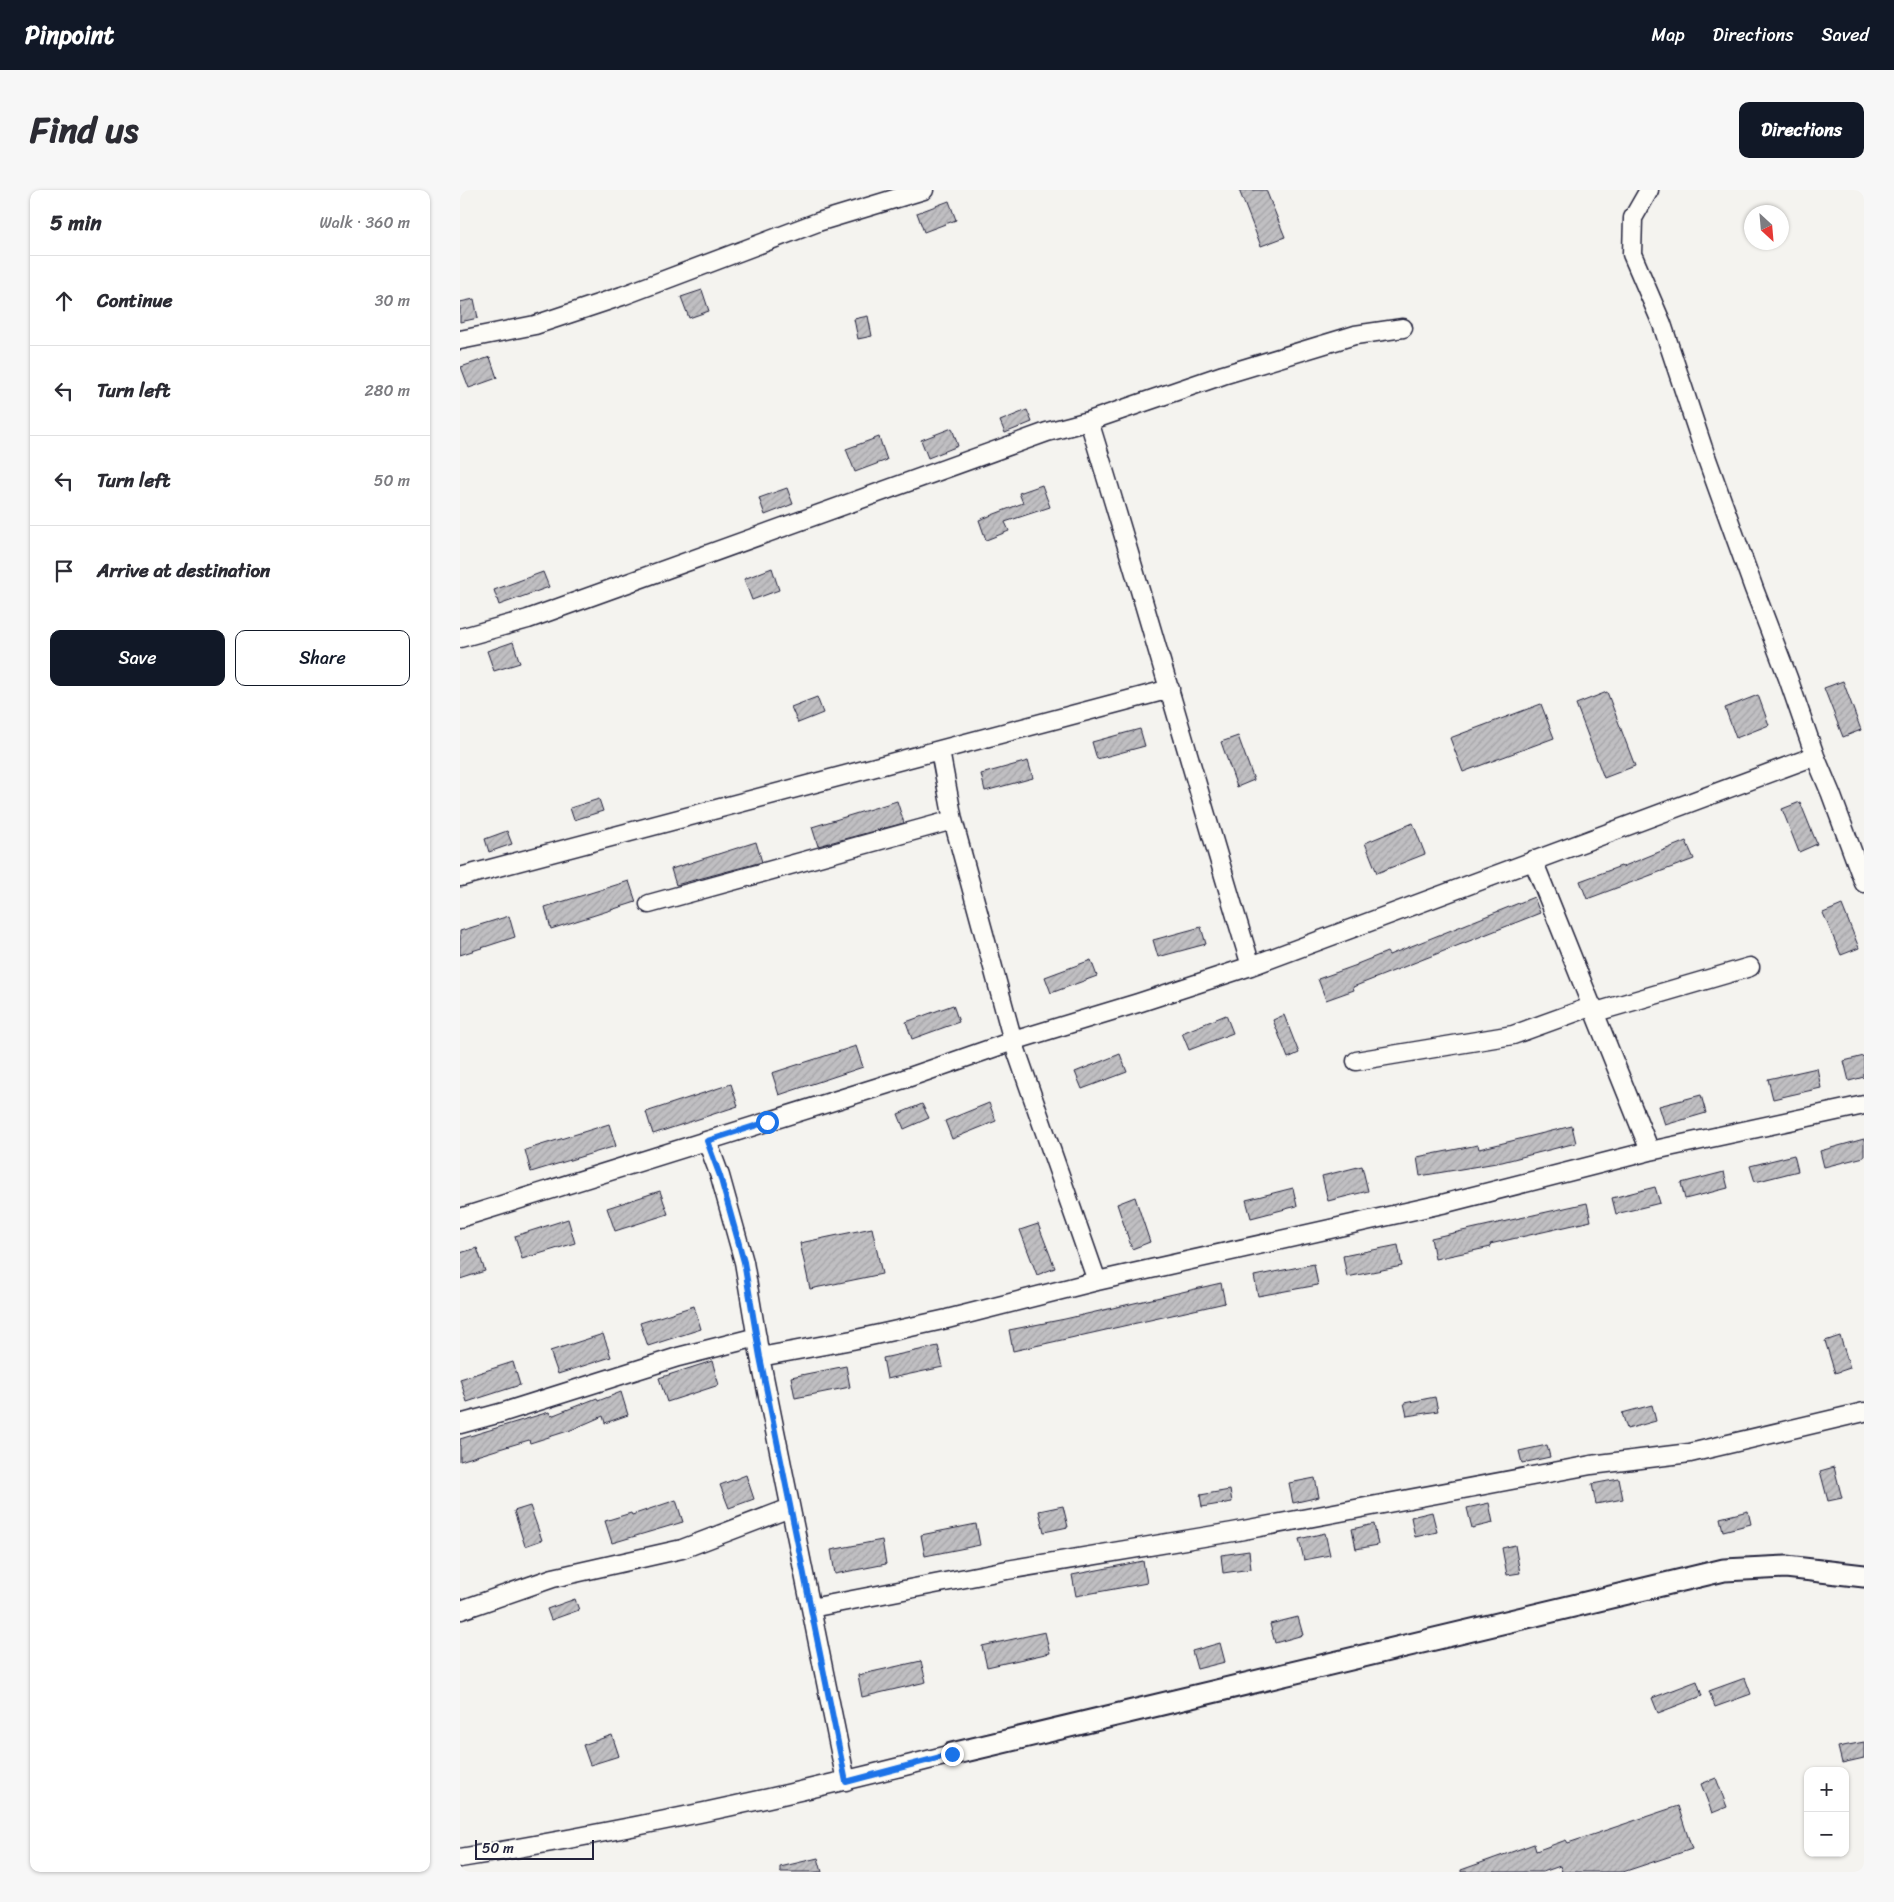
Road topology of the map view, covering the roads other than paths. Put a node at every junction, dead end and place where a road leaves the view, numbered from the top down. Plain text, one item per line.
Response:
1 (924, 190) edge
2 (1650, 190) edge
3 (1403, 328) dead end
4 (460, 340) edge
5 (1088, 421) junction
6 (460, 638) edge
7 (1170, 689) junction
8 (940, 751) junction
9 (1814, 756) junction
10 (953, 820) junction
11 (1533, 860) junction
12 (460, 877) edge
13 (1864, 883) edge
14 (649, 904) dead end
15 (1251, 966) junction
16 (1750, 967) dead end
17 (1594, 1009) junction
18 (1013, 1041) junction
19 (1356, 1061) dead end
20 (1864, 1105) edge
21 (707, 1141) junction
22 (1650, 1151) junction
23 (460, 1218) edge
24 (1097, 1281) junction
25 (757, 1337) junction
26 (760, 1357) junction
27 (1864, 1412) edge
28 (460, 1424) edge
29 (790, 1508) junction
30 (1864, 1576) edge
31 (811, 1608) junction
32 (461, 1610) edge
33 (952, 1754) joint
34 (846, 1782) junction
35 (460, 1858) edge

1 - 4 street
2 - 9 street
3 - 5 street
5 - 6 street
5 - 7 street
7 - 8 street
7 - 15 street
8 - 10 street
8 - 12 street
9 - 11 street
9 - 13 street
10 - 14 street
10 - 18 street
11 - 15 street
11 - 17 street
15 - 18 street
16 - 17 street
17 - 19 street
17 - 22 street
18 - 21 street
18 - 24 street
20 - 22 street
21 - 23 street
21 - 25 street
22 - 24 street
24 - 26 street
25 - 26 street
25 - 28 street
26 - 29 street
27 - 31 street
29 - 31 street
29 - 32 street
30 - 33 street
31 - 34 street
33 - 34 street
34 - 35 street

